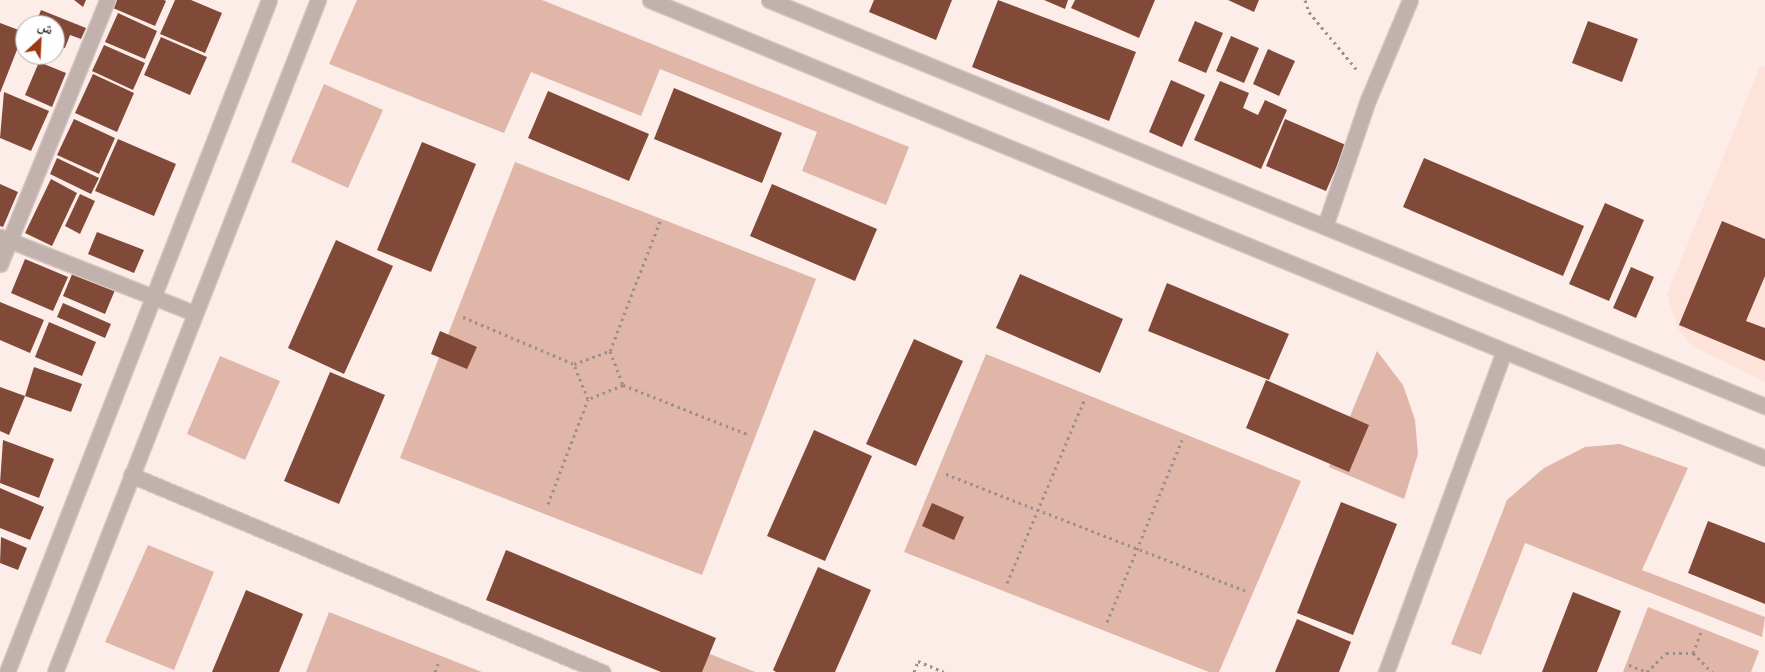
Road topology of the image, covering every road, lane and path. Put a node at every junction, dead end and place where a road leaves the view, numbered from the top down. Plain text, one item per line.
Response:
1 (107, 0) edge
2 (269, 0) edge
3 (318, 0) edge
4 (650, 0) edge
5 (769, 0) edge
6 (1305, 0) edge
7 (1410, 0) edge
8 (1368, 100) junction
9 (661, 219) dead end
10 (1325, 226) junction
11 (5, 238) edge
12 (0, 264) edge
13 (153, 298) junction
14 (194, 313) junction
15 (463, 317) dead end
16 (610, 351) junction
17 (1504, 352) junction
18 (574, 364) junction
19 (623, 385) junction
20 (588, 399) junction
21 (1084, 401) dead end
22 (1765, 406) edge
23 (750, 435) dead end
24 (1182, 440) dead end
25 (1765, 458) edge
26 (946, 474) dead end
27 (131, 475) junction
28 (548, 504) dead end
29 (1038, 510) junction
30 (1137, 549) junction
31 (1007, 583) dead end
32 (1246, 591) dead end
33 (1107, 622) dead end
34 (1700, 632) dead end
35 (1693, 653) junction
36 (439, 661) dead end
37 (1629, 665) dead end
38 (7, 672) edge
39 (55, 672) edge
40 (435, 672) edge
41 (602, 672) edge
42 (914, 672) edge
43 (944, 672) edge
44 (1386, 672) edge
45 (1647, 672) edge
46 (1712, 672) edge

1 - 11 street
2 - 13 street
3 - 14 street
4 - 17 street
5 - 10 street
6 - 8 path
7 - 8 street
8 - 10 street
9 - 16 path
10 - 22 street
11 - 12 street
11 - 13 street
13 - 14 street
13 - 38 street
14 - 27 street
15 - 18 path
16 - 18 path
16 - 19 path
17 - 25 street
17 - 44 street
18 - 20 path
19 - 20 path
19 - 23 path
20 - 28 path
21 - 29 path
24 - 30 path
26 - 29 path
27 - 39 street
27 - 41 street
29 - 30 path
29 - 31 path
30 - 32 path
30 - 33 path
34 - 35 path
35 - 45 path
35 - 46 path
36 - 40 path
37 - 45 path
42 - 43 path

